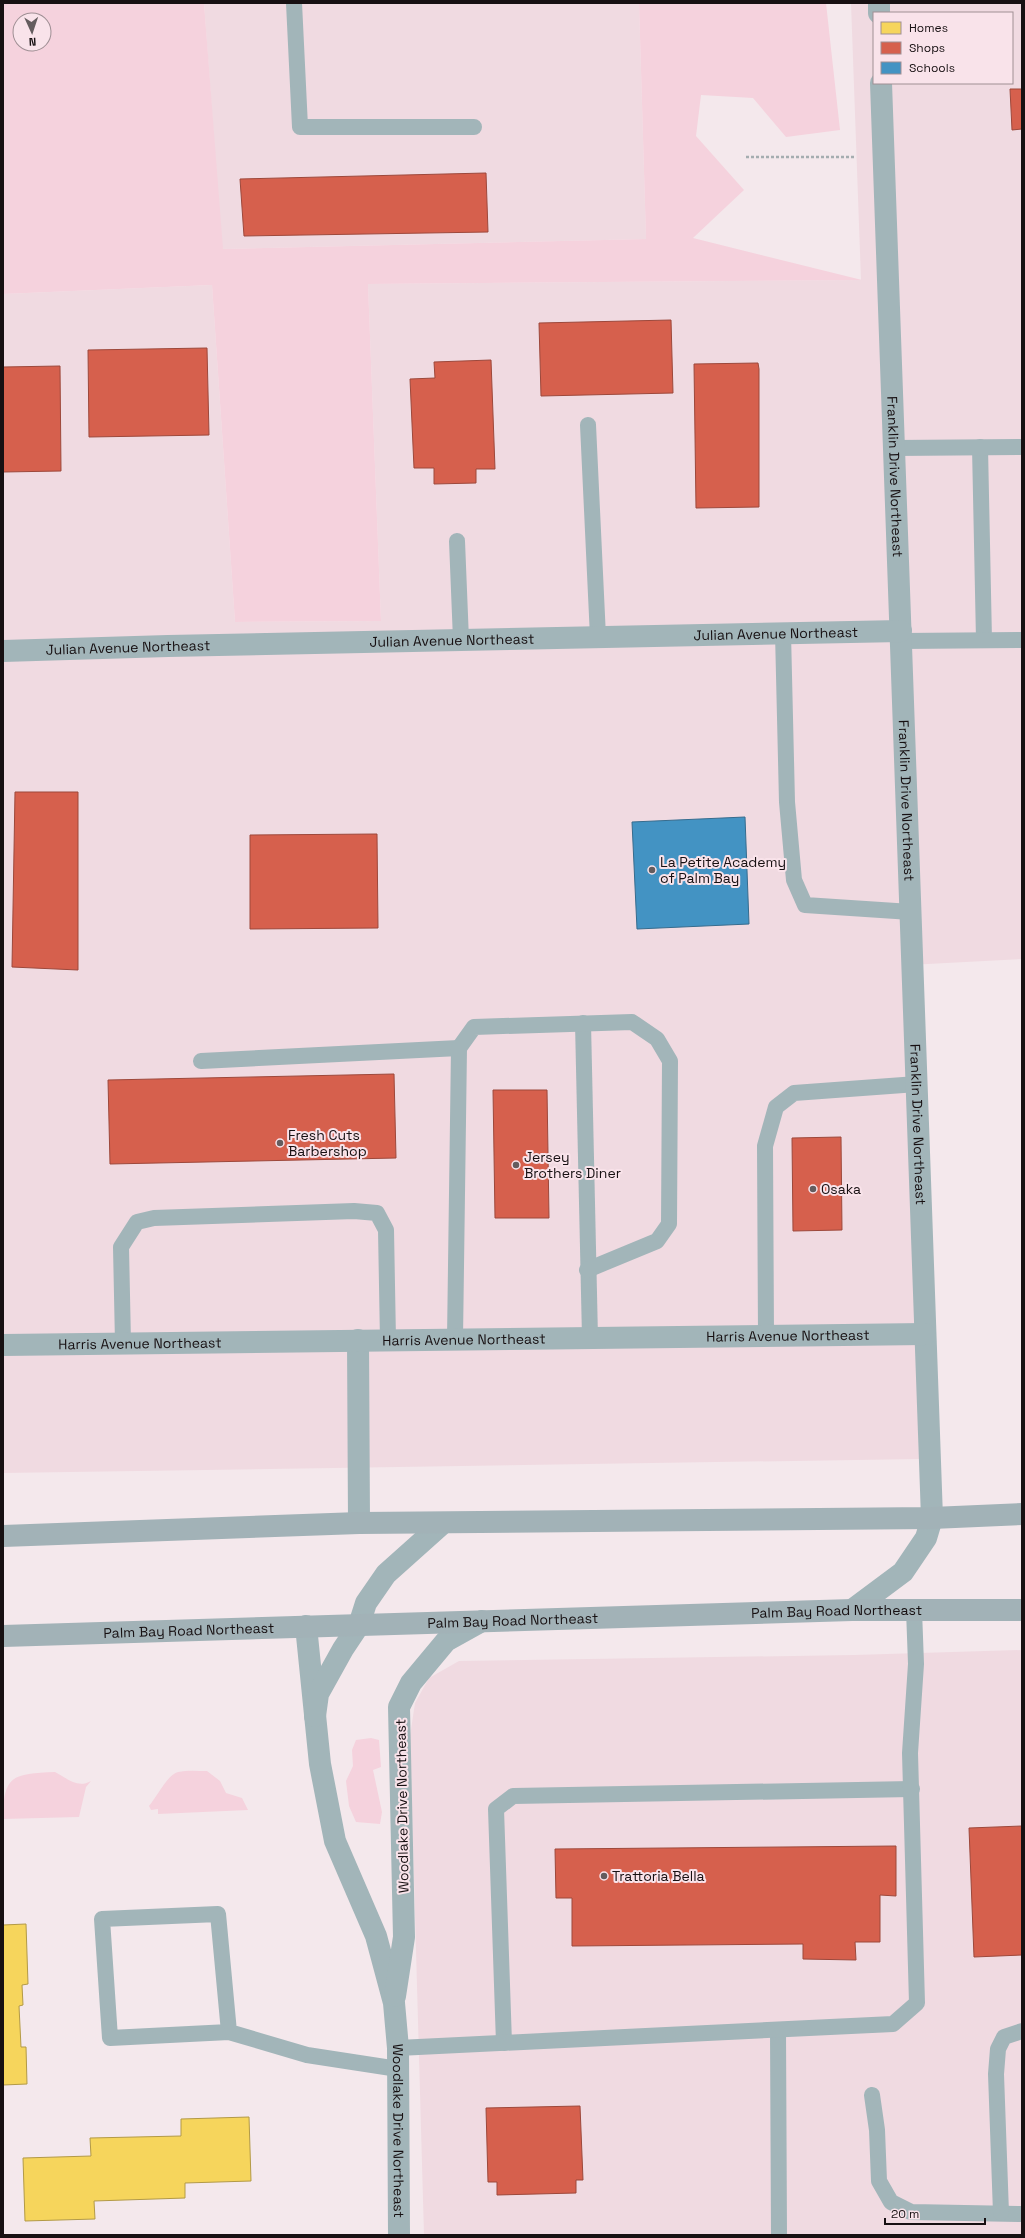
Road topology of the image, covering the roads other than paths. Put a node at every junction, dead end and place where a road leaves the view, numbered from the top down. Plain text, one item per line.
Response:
1 (294, 3) edge
2 (881, 84) edge
3 (474, 126) dead end
4 (588, 425) dead end
5 (980, 447) junction
6 (1022, 447) edge
7 (895, 448) junction
8 (457, 541) dead end
9 (783, 633) junction
10 (902, 636) junction
11 (598, 637) junction
12 (461, 640) junction
13 (984, 640) junction
14 (1022, 640) edge
15 (3, 651) edge
16 (911, 912) junction
17 (583, 1023) junction
18 (459, 1048) junction
19 (202, 1061) dead end
20 (917, 1084) junction
21 (587, 1270) junction
22 (925, 1334) junction
23 (766, 1336) junction
24 (590, 1338) junction
25 (455, 1339) junction
26 (358, 1340) junction
27 (388, 1340) junction
28 (123, 1343) junction
29 (3, 1345) edge
30 (1022, 1514) edge
31 (932, 1518) junction
32 (359, 1523) junction
33 (443, 1523) junction
34 (3, 1536) edge
35 (852, 1610) junction
36 (914, 1610) junction
37 (1022, 1610) edge
38 (482, 1621) junction
39 (359, 1625) junction
40 (306, 1626) junction
41 (3, 1636) edge
42 (315, 1716) junction
43 (912, 1789) junction
44 (394, 2003) junction
45 (778, 2030) junction
46 (1022, 2031) edge
47 (229, 2032) junction
48 (504, 2043) junction
49 (398, 2048) junction
50 (398, 2069) junction
51 (872, 2095) dead end
52 (1001, 2213) junction
53 (1022, 2214) edge
54 (399, 2235) edge
55 (779, 2235) edge

1 - 3 lane
2 - 7 street, Franklin Drive Northeast
4 - 11 lane
5 - 6 lane
5 - 7 lane
5 - 13 lane
7 - 10 street, Franklin Drive Northeast
8 - 12 lane
9 - 10 street, Julian Avenue Northeast
9 - 11 street, Julian Avenue Northeast
9 - 16 lane
10 - 13 lane
10 - 16 street, Franklin Drive Northeast
11 - 12 street, Julian Avenue Northeast
12 - 15 street, Julian Avenue Northeast
13 - 14 lane
16 - 20 street, Franklin Drive Northeast
17 - 18 lane
17 - 21 lane
17 - 21 lane
18 - 19 lane
18 - 25 lane
20 - 22 street, Franklin Drive Northeast
20 - 23 lane
21 - 24 lane
22 - 23 street, Harris Avenue Northeast
22 - 31 street, Franklin Drive Northeast
23 - 24 street, Harris Avenue Northeast
24 - 25 street, Harris Avenue Northeast
25 - 27 street, Harris Avenue Northeast
26 - 27 street, Harris Avenue Northeast
26 - 28 street, Harris Avenue Northeast
26 - 32 street
27 - 28 lane
28 - 29 street, Harris Avenue Northeast
30 - 31 main road
31 - 33 main road
31 - 35 street, Franklin Drive Northeast
32 - 33 main road
32 - 34 main road
33 - 39 street
35 - 36 main road, Palm Bay Road Northeast
35 - 38 main road, Palm Bay Road Northeast
36 - 37 main road, Palm Bay Road Northeast
36 - 43 lane
38 - 39 main road, Palm Bay Road Northeast
38 - 44 street, Woodlake Drive Northeast
39 - 40 main road, Palm Bay Road Northeast
39 - 42 street
40 - 41 main road, Palm Bay Road Northeast
40 - 42 street, Woodlake Drive Northeast
42 - 44 street, Woodlake Drive Northeast
43 - 45 lane
43 - 48 lane
44 - 49 street, Woodlake Drive Northeast
45 - 48 lane
45 - 55 lane
46 - 52 lane
47 - 47 lane
47 - 50 lane
48 - 49 lane
49 - 50 street, Woodlake Drive Northeast
50 - 54 street, Woodlake Drive Northeast
51 - 52 lane
52 - 53 lane

